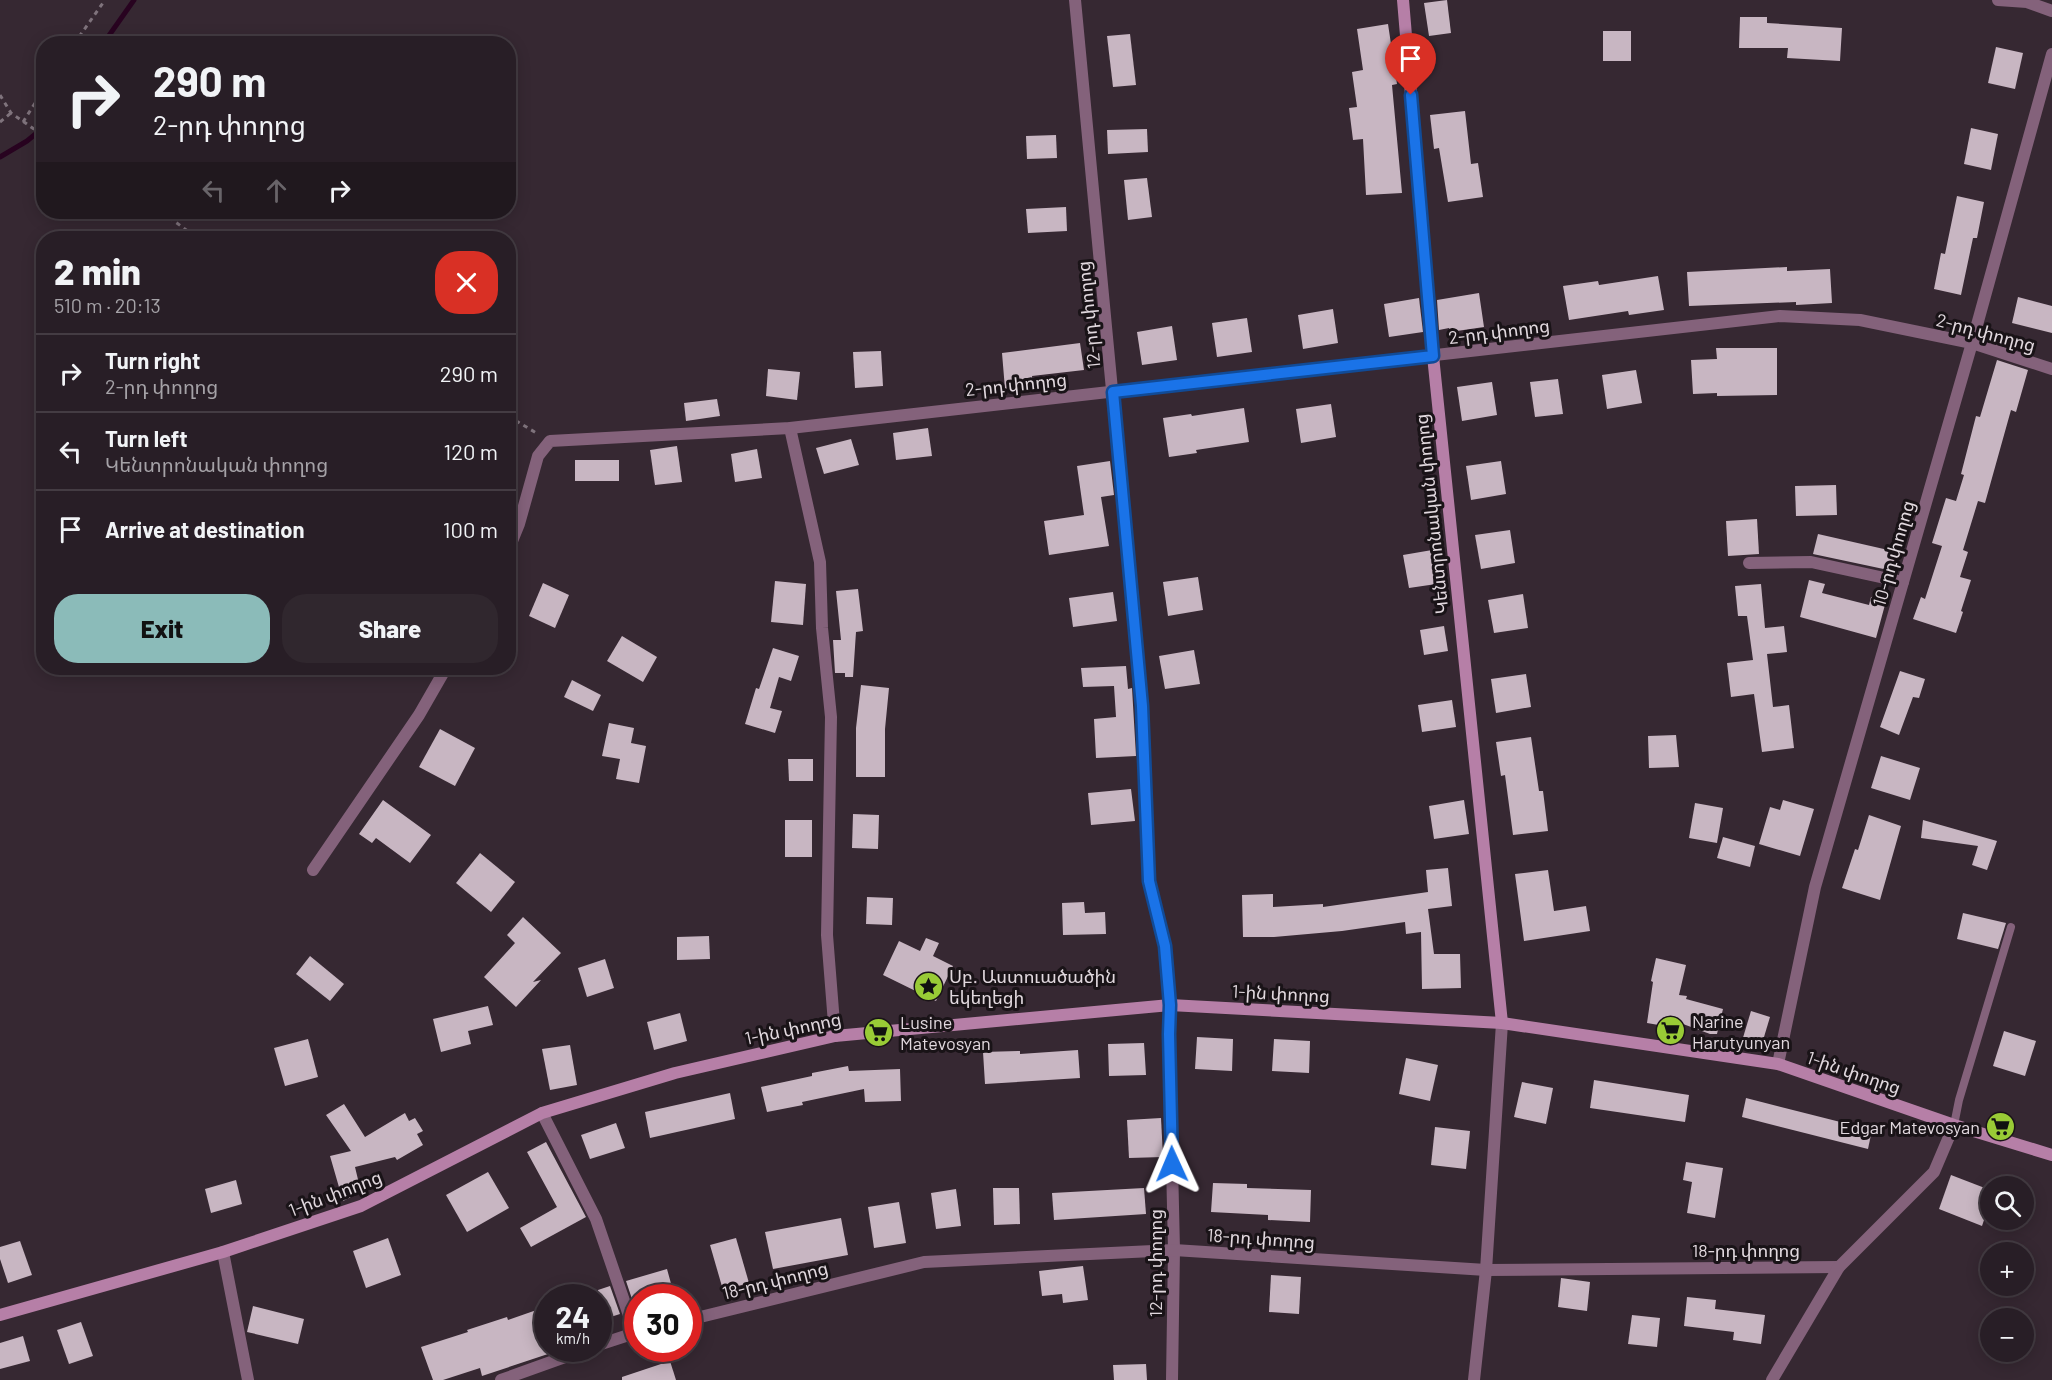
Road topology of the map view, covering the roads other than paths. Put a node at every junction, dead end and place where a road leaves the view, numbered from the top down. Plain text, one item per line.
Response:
1 (1075, 0) edge
2 (1403, 0) edge
3 (1998, 0) edge
4 (2052, 11) edge
5 (2052, 54) edge
6 (1972, 343) junction
7 (1433, 356) junction
8 (2052, 369) edge
9 (1113, 392) junction
10 (790, 428) junction
11 (516, 531) edge
12 (1749, 563) dead end
13 (1903, 582) junction
14 (442, 675) edge
15 (314, 870) dead end
16 (2011, 927) dead end
17 (1170, 1005) junction
18 (1502, 1023) junction
19 (835, 1036) junction
20 (1778, 1064) junction
21 (542, 1113) junction
22 (1954, 1125) junction
23 (2052, 1154) edge
24 (1174, 1251) junction
25 (223, 1252) junction
26 (1839, 1267) junction
27 (1486, 1270) junction
28 (624, 1298) edge
29 (0, 1315) edge
30 (702, 1317) edge
31 (551, 1362) edge
32 (248, 1380) edge
33 (501, 1380) edge
34 (1172, 1380) edge
35 (1474, 1380) edge
36 (1772, 1380) edge

1 - 9 street, 12-րդ փողոց
2 - 7 main road, Կենտրոնական փողոց
3 - 4 street
5 - 6 street, 10-րդ փողոց
6 - 7 street, 2-րդ փողոց
6 - 8 street, 2-րդ փողոց
6 - 13 street, 10-րդ փողոց
7 - 9 street, 2-րդ փողոց
7 - 18 main road, Կենտրոնական փողոց
9 - 10 street, 2-րդ փողոց
9 - 17 street, 12-րդ փողոց
10 - 11 street, 2-րդ փողոց
10 - 19 street
12 - 13 street
13 - 20 street, 10-րդ փողոց
14 - 15 street
16 - 22 lane
17 - 18 main road, 1-ին փողոց
17 - 19 main road, 1-ին փողոց
17 - 24 street, 12-րդ փողոց
18 - 20 main road, 1-ին փողոց
18 - 27 street
19 - 21 main road, 1-ին փողոց
20 - 22 main road, 1-ին փողոց
21 - 25 main road, 1-ին փողոց
21 - 28 street
22 - 23 main road, 1-ին փողոց
22 - 26 street
24 - 27 street, 18-րդ փողոց
24 - 30 street, 18-րդ փողոց
24 - 34 street, 12-րդ փողոց
25 - 29 main road, 1-ին փողոց
25 - 32 street
26 - 27 street, 18-րդ փողոց
26 - 36 street
27 - 35 street
31 - 33 street

